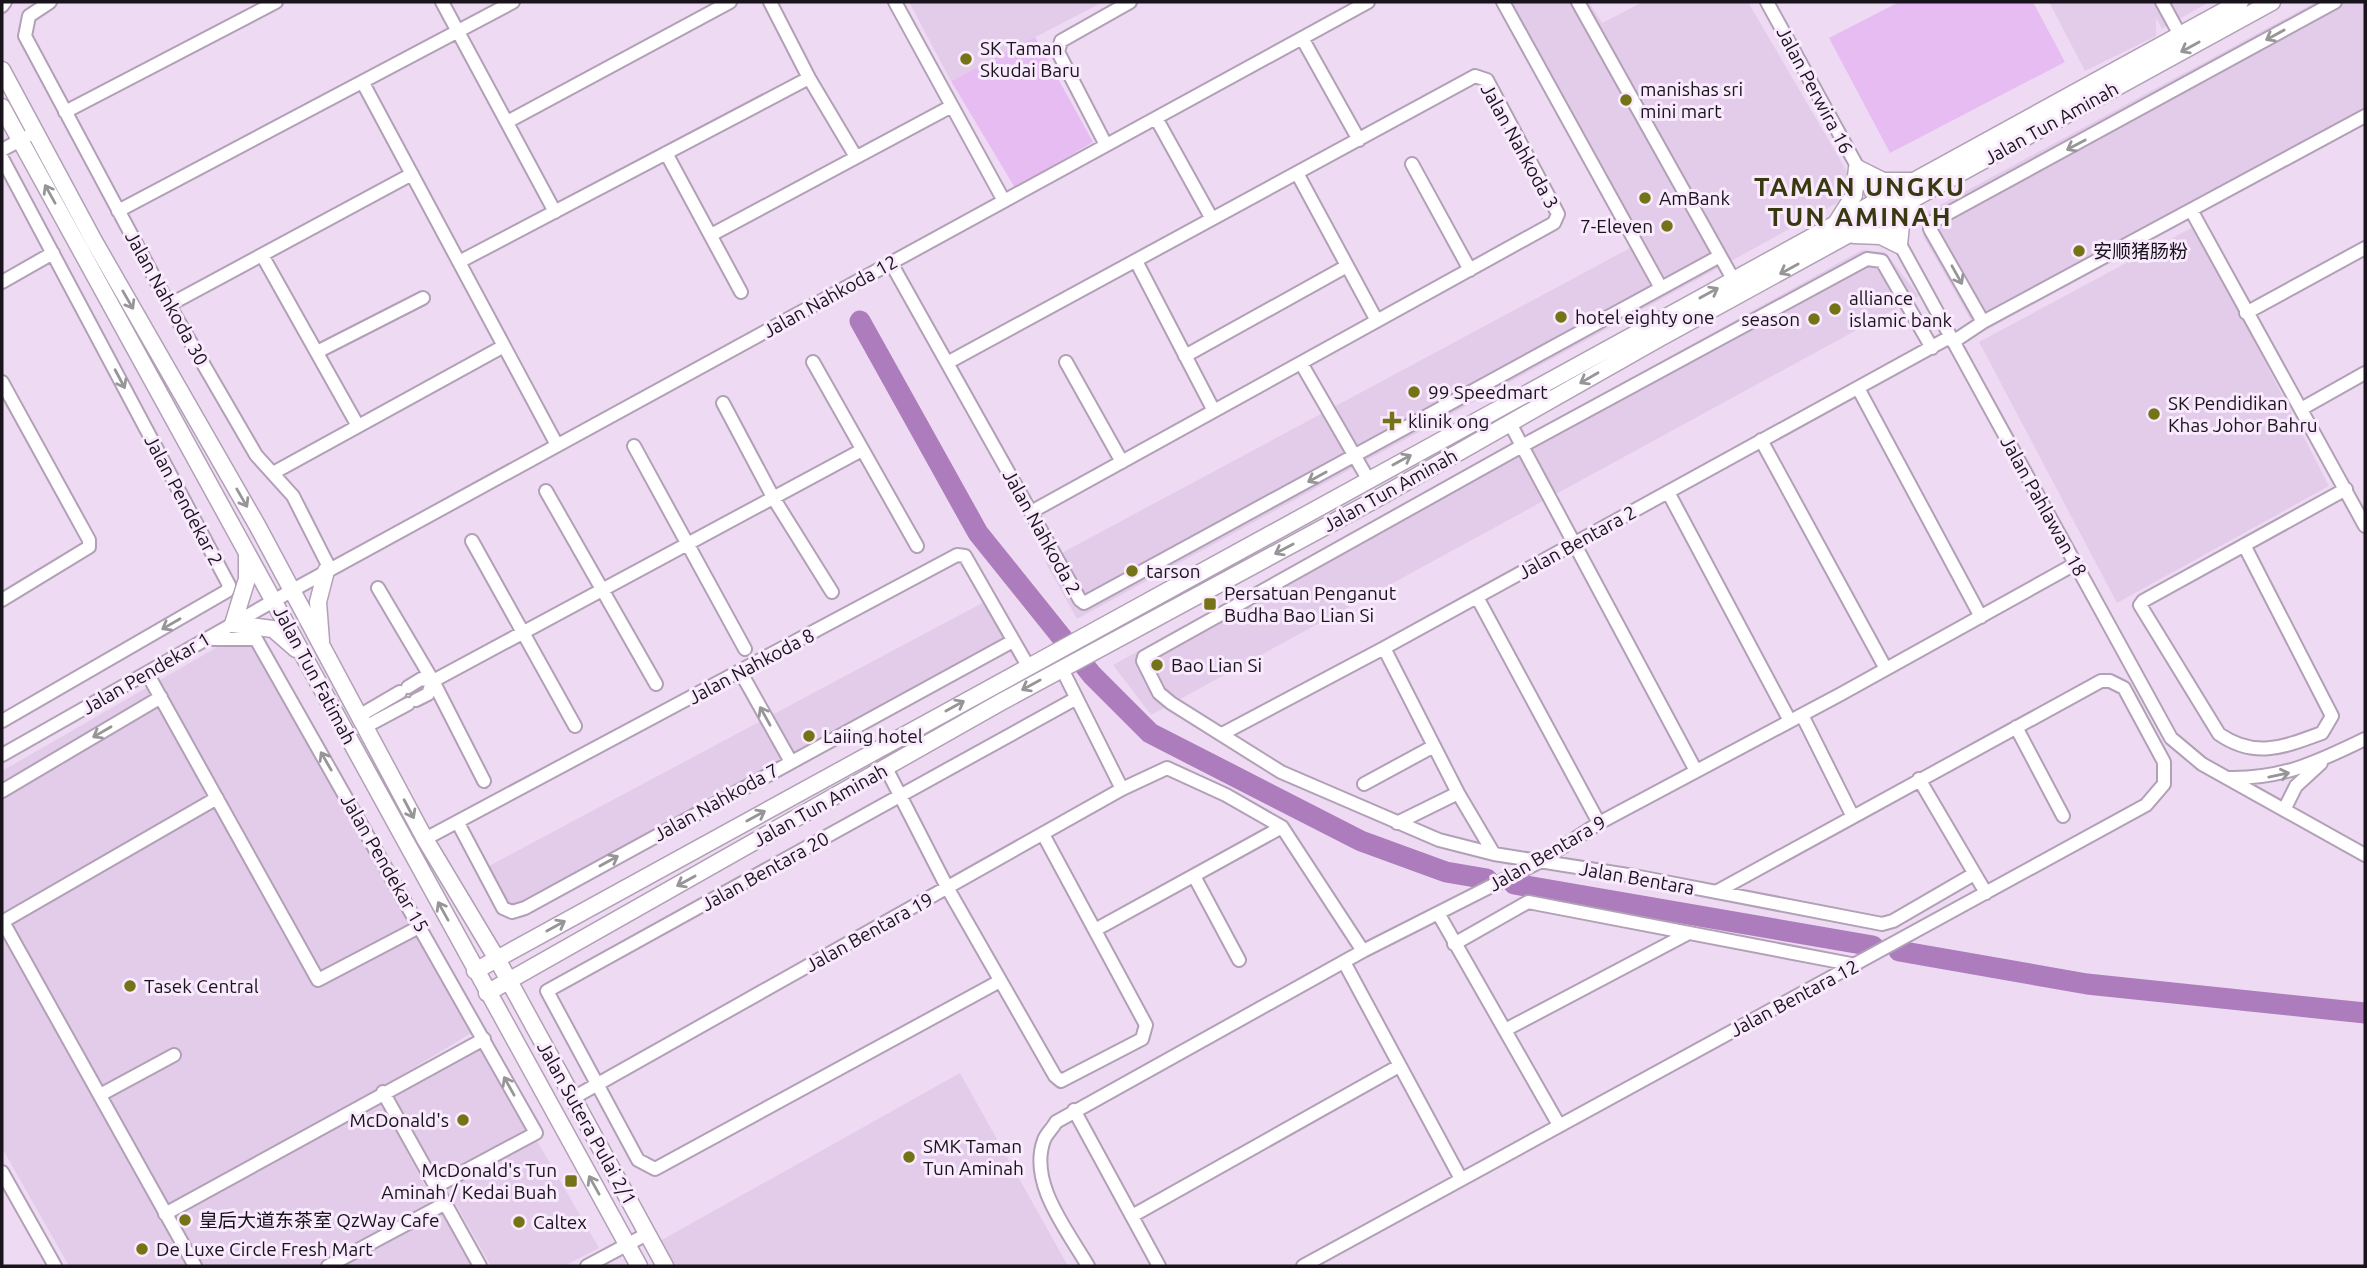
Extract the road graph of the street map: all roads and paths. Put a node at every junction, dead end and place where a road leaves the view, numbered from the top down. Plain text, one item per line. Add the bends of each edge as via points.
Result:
1 (5, 2) edge
2 (50, 2) edge
3 (276, 2) edge
4 (442, 2) edge
5 (513, 2) edge
6 (730, 2) edge
7 (769, 2) edge
8 (895, 2) edge
9 (1130, 2) edge
10 (1368, 2) edge
11 (1503, 2) edge
12 (1578, 2) edge
13 (1767, 2) edge
14 (2240, 2) edge
15 (2272, 2) edge
16 (2335, 2) edge
17 (2168, 4) edge
18 (2, 6) edge
19 (457, 31) junction
20 (2180, 35) junction
21 (1302, 38) junction
22 (2, 70) edge
23 (809, 78) junction
24 (363, 83) junction
25 (952, 106) junction
26 (2, 107) edge
27 (65, 112) junction
28 (2365, 116) edge
29 (1156, 118) junction
30 (507, 122) junction
31 (35, 132) junction
32 (20, 140) junction
33 (1359, 140) junction
34 (1106, 145) junction
35 (2, 150) edge
36 (666, 153) junction
37 (856, 157) junction
38 (2, 158) edge
39 (1412, 164) dead end
40 (1857, 168) junction
41 (1297, 173) junction
42 (412, 174) junction
43 (1922, 178) junction
44 (1913, 200) junction
45 (1004, 201) junction
46 (1880, 210) junction
47 (2191, 210) junction
48 (118, 211) junction
49 (555, 212) junction
50 (1212, 219) junction
51 (1833, 227) junction
52 (711, 235) junction
53 (1848, 235) junction
54 (1899, 245) junction
55 (2365, 248) edge
56 (53, 254) junction
57 (262, 254) junction
58 (1720, 256) junction
59 (1136, 261) junction
60 (459, 262) junction
61 (891, 263) junction
62 (1347, 266) junction
63 (1470, 270) junction
64 (1733, 279) junction
65 (2, 282) edge
66 (1661, 288) junction
67 (741, 292) dead end
68 (423, 298) dead end
69 (169, 305) junction
70 (2246, 313) junction
71 (1377, 321) junction
72 (1983, 322) junction
73 (1952, 339) junction
74 (504, 346) junction
75 (1932, 348) junction
76 (317, 352) junction
77 (1185, 356) junction
78 (813, 362) dead end
79 (1066, 362) dead end
80 (947, 363) junction
81 (1301, 363) junction
82 (2365, 373) edge
83 (2, 383) edge
84 (1858, 388) junction
85 (6, 402) edge
86 (723, 403) dead end
87 (2301, 409) junction
88 (1214, 411) junction
89 (1510, 423) junction
90 (358, 426) junction
91 (1761, 440) junction
92 (557, 445) junction
93 (634, 446) dead end
94 (1522, 446) junction
95 (862, 450) junction
96 (1356, 456) junction
97 (1122, 462) junction
98 (273, 473) junction
99 (1368, 479) junction
100 (2346, 489) junction
101 (546, 491) dead end
102 (1668, 492) junction
103 (774, 499) junction
104 (1031, 512) junction
105 (2365, 526) edge
106 (472, 541) dead end
107 (1574, 543) junction
108 (687, 545) junction
109 (2244, 545) junction
110 (917, 546) dead end
111 (247, 550) junction
112 (2075, 564) junction
113 (328, 570) junction
114 (378, 588) dead end
115 (602, 588) junction
116 (291, 591) junction
117 (832, 592) dead end
118 (1477, 597) junction
119 (3, 598) edge
120 (274, 600) junction
121 (1981, 617) junction
122 (233, 624) junction
123 (522, 634) junction
124 (205, 639) junction
125 (1013, 641) junction
126 (1384, 648) junction
127 (321, 649) junction
128 (745, 649) dead end
129 (305, 658) junction
130 (1028, 666) junction
131 (1062, 668) junction
132 (1886, 669) junction
133 (740, 671) junction
134 (147, 673) junction
135 (433, 681) junction
136 (656, 684) dead end
137 (161, 697) junction
138 (1075, 699) junction
139 (1796, 718) junction
140 (2, 721) edge
141 (362, 722) junction
142 (575, 726) dead end
143 (2016, 727) junction
144 (1222, 734) junction
145 (2365, 739) edge
146 (1434, 746) junction
147 (2, 755) edge
148 (2329, 756) junction
149 (791, 762) junction
150 (886, 768) junction
151 (1695, 769) junction
152 (2225, 778) junction
153 (371, 779) junction
154 (1919, 779) junction
155 (484, 780) dead end
156 (1364, 784) dead end
157 (1122, 789) junction
158 (2, 791) edge
159 (1458, 793) junction
160 (900, 797) junction
161 (217, 798) junction
162 (2284, 810) junction
163 (1852, 815) junction
164 (2063, 816) dead end
165 (1599, 822) junction
166 (458, 823) junction
167 (1397, 823) junction
168 (1282, 827) junction
169 (1044, 836) junction
170 (425, 839) junction
171 (1494, 854) junction
172 (2365, 855) edge
173 (1541, 861) junction
174 (1974, 874) junction
175 (1194, 876) junction
176 (948, 889) junction
177 (1716, 892) junction
178 (1986, 893) junction
179 (1438, 913) junction
180 (3, 922) edge
181 (421, 926) junction
182 (1095, 930) junction
183 (1687, 934) junction
184 (1454, 944) junction
185 (1363, 951) junction
186 (497, 959) junction
187 (1239, 960) dead end
188 (1344, 962) junction
189 (1856, 965) junction
190 (475, 971) junction
191 (509, 981) junction
192 (1000, 981) junction
193 (487, 993) junction
194 (1505, 1030) junction
195 (484, 1039) junction
196 (174, 1055) dead end
197 (1399, 1066) junction
198 (596, 1083) junction
199 (383, 1092) junction
200 (100, 1095) junction
201 (573, 1098) junction
202 (1074, 1110) junction
203 (1559, 1125) junction
204 (2, 1172) edge
205 (1461, 1179) junction
206 (435, 1187) junction
207 (444, 1204) junction
208 (165, 1214) junction
209 (1132, 1216) junction
210 (647, 1234) junction
211 (627, 1245) junction
212 (55, 1266) edge
213 (195, 1266) edge
214 (328, 1266) edge
215 (480, 1266) edge
216 (587, 1266) edge
217 (639, 1266) edge
218 (665, 1266) edge
219 (1088, 1266) edge
220 (1159, 1266) edge
221 (1303, 1266) edge

1 - 18 street
2 - 27 street, Jalan Nahkoda 30 via 29,16 25,36
3 - 27 street
4 - 19 street
5 - 19 street
6 - 30 street
7 - 23 street
8 - 25 street
9 - 34 street via 1071,34 1061,41 1058,52
10 - 21 street, Jalan Nahkoda 12
11 - 66 street
12 - 58 street
13 - 40 street, Jalan Perwira 16
14 - 20 main road, Jalan Tun Aminah
15 -> 44 main road, Jalan Tun Aminah
16 -> 72 street via 1932,222 1930,229
17 - 20 street
19 - 24 street
19 - 30 street
20 - 43 main road, Jalan Tun Aminah
21 - 29 street, Jalan Nahkoda 12
21 - 33 street
22 - 31 main road, Jalan Tun Fatimah
23 - 36 street
23 - 37 street
24 - 42 street
24 - 48 street
25 - 37 street
25 - 45 street
26 - 32 main road, Jalan Tun Fatimah
27 - 48 street, Jalan Nahkoda 30
28 - 47 street, Jalan Bentara 2
29 - 34 street, Jalan Nahkoda 12
29 - 50 street
30 - 49 street
31 - 32 street
31 -> 116 main road, Jalan Tun Fatimah
32 - 35 street
111 -> 32 main road, Jalan Tun Fatimah
33 - 41 street, Jalan Nahkoda 3
33 - 63 street, Jalan Nahkoda 3 via 1475,76 1487,80 1558,214 1554,223
34 - 45 street, Jalan Nahkoda 12
36 - 49 street
36 - 52 street
37 - 52 street
38 - 56 street
39 - 63 street
40 - 43 main road via 1883,181
40 - 46 street, Jalan Perwira 16
40 - 51 main road via 1854,195
41 - 50 street, Jalan Nahkoda 3
41 - 62 street
42 - 57 street
42 - 60 street
43 - 46 main road, Jalan Tun Aminah
44 - 46 main road, Jalan Tun Aminah
44 - 54 main road via 1901,225
45 - 61 street, Jalan Nahkoda 12
46 - 51 main road, Jalan Tun Aminah
46 - 53 main road, Jalan Tun Aminah
46 - 54 street, Jalan Pahlawan 18
47 - 70 street
47 - 72 street, Jalan Bentara 2
48 - 69 street, Jalan Nahkoda 30
49 - 60 street
50 - 59 street, Jalan Nahkoda 3
51 - 64 main road, Jalan Tun Aminah
52 - 67 street
53 - 54 main road via 1871,233
53 -> 89 main road, Jalan Tun Aminah
54 - 73 street, Jalan Pahlawan 18
55 - 70 street
56 - 65 street
56 -> 140 street, Jalan Pendekar 2 via 229,589
57 - 69 street
57 - 76 street
58 - 64 street
58 - 66 street, Jalan Nahkoda 2
59 - 77 street
59 - 80 street, Jalan Nahkoda 3
60 - 74 street
61 - 80 street, Jalan Nahkoda 2
61 - 92 street, Jalan Nahkoda 12
62 - 71 street
62 - 77 street
63 - 71 street, Jalan Nahkoda 3
99 -> 64 main road, Jalan Tun Aminah
66 - 96 street, Jalan Nahkoda 2
68 - 76 street
69 - 98 street, Jalan Nahkoda 30 via 256,456
70 - 87 street
71 - 81 street, Jalan Nahkoda 3
72 - 73 street, Jalan Bentara 2
73 - 75 street, Jalan Bentara 2
73 - 112 street, Jalan Pahlawan 18
74 - 90 street
74 - 92 street
75 - 84 street, Jalan Bentara 2
75 - 94 street via 1882,261 1867,259
76 - 90 street
77 - 88 street
78 - 95 street
79 - 97 street
80 - 104 street, Jalan Nahkoda 2
81 - 88 street, Jalan Nahkoda 3
81 - 96 street
82 - 87 street
83 - 85 street
84 - 91 street, Jalan Bentara 2
84 - 121 street
85 - 119 street via 89,547
86 - 103 street
87 - 100 street
88 - 97 street, Jalan Nahkoda 3
89 - 94 street
89 -> 131 main road, Jalan Tun Aminah
90 - 98 street
91 - 102 street, Jalan Bentara 2
91 - 132 street
92 - 113 street, Jalan Nahkoda 12
93 - 108 street
94 - 107 street
94 - 144 street, Jalan Bentara via 1147,655 1143,661 1159,693
95 - 103 street
95 - 110 street
96 - 99 street
96 -> 104 street, Jalan Nahkoda 2 via 1084,603
97 - 104 street, Jalan Nahkoda 3
98 - 113 street, Jalan Nahkoda 30 via 293,496
99 - 130 main road, Jalan Tun Aminah
100 - 105 street
100 - 109 street
101 - 115 street
102 - 107 street, Jalan Bentara 2
102 - 139 street
103 - 108 street
103 - 117 street
106 - 123 street
107 - 118 street, Jalan Bentara 2
107 - 151 street
108 - 115 street
108 - 128 street
109 - 109 street via 2140,605 2219,734 2237,747 2279,748 2322,733 2332,716
111 - 120 main road, Jalan Tun Fatimah
111 - 122 main road via 247,579
112 - 121 street, Jalan Bentara 9
112 - 152 street, Jalan Pahlawan 18 via 2171,738
113 - 116 street, Jalan Nahkoda 12
113 - 127 main road via 318,602
114 - 135 street
115 - 123 street
115 - 136 street
116 - 120 street, Jalan Pendekar 1
116 - 127 main road, Jalan Tun Fatimah
118 - 126 street, Jalan Bentara 2
118 - 165 street
120 - 122 street, Jalan Pendekar 1
120 - 129 main road, Jalan Tun Fatimah
121 - 132 street, Jalan Bentara 9
122 - 124 street, Jalan Pendekar 1
122 - 129 main road via 273,629
123 - 135 street
123 - 142 street
124 - 134 street, Jalan Pendekar 1
181 -> 124 street, Jalan Pendekar 15 via 256,639
125 - 130 street, Jalan Nahkoda 8
125 - 133 street, Jalan Nahkoda 8 via 970,562 957,555
125 - 149 street, Jalan Nahkoda 7
126 - 144 street, Jalan Bentara 2
126 - 146 street
127 - 141 main road, Jalan Tun Fatimah
129 - 153 main road, Jalan Tun Fatimah
186 -> 130 main road, Jalan Tun Aminah
131 - 138 street
131 -> 150 main road, Jalan Tun Aminah
132 - 139 street, Jalan Bentara 9
149 -> 133 street
133 - 166 street, Jalan Nahkoda 8
134 - 137 street
134 - 147 street, Jalan Pendekar 1
135 - 141 street via 421,679
135 - 141 street via 428,694
135 - 155 street
137 -> 158 street
137 - 161 street
138 - 157 street
138 - 160 street, Jalan Bentara 20
139 - 151 street, Jalan Bentara 9
139 - 163 street
141 - 153 main road via 353,721 352,730 374,769
141 -> 170 main road, Jalan Tun Fatimah
143 - 154 street
143 - 164 street
143 - 178 street, Jalan Bentara 12 via 2101,681 2110,681 2124,688 2164,762 2164,784 2146,805
144 - 167 street, Jalan Bentara via 1298,782
145 - 148 street
146 - 156 street
146 - 159 street
152 -> 148 street via 2273,777
148 - 162 street via 2296,786
166 -> 149 street, Jalan Nahkoda 7 via 503,908 512,912
150 - 160 street
150 -> 191 main road, Jalan Tun Aminah
151 - 165 street, Jalan Bentara 9
152 - 162 street, Jalan Pahlawan 18
190 -> 153 main road, Jalan Tun Fatimah
154 - 163 street
154 - 174 street
157 - 168 street, Jalan Bentara 19 via 1167,768
157 - 169 street, Jalan Bentara 19
159 - 167 street
159 - 171 street
160 - 176 street
160 - 198 street, Jalan Bentara 20 via 550,987 547,995
161 - 180 street
161 - 181 street via 318,980
162 - 172 street, Jalan Pahlawan 18
163 - 177 street
165 - 173 street, Jalan Bentara 9
166 - 170 street, Jalan Nahkoda 8
167 - 171 street, Jalan Bentara
168 - 175 street
168 - 185 street
169 - 176 street, Jalan Bentara 19
169 - 182 street
170 - 186 main road, Jalan Tun Fatimah
171 - 173 street, Jalan Bentara
173 - 177 street, Jalan Bentara
173 - 179 street, Jalan Bentara 9
174 - 177 street, Jalan Bentara via 1888,923
174 - 178 street
175 - 182 street
175 - 187 street
176 - 192 street
176 - 198 street, Jalan Bentara 19
178 - 189 street, Jalan Bentara 12
179 - 184 street
179 - 185 street, Jalan Bentara 9
180 - 200 street
181 - 195 street, Jalan Pendekar 15
182 - 192 street via 1146,1025 1142,1039 1061,1081
183 - 184 street via 1528,902
183 - 189 street
183 - 194 street
184 - 194 street
185 - 188 street, Jalan Bentara 9
186 - 190 main road, Jalan Tun Aminah
186 - 191 main road, Jalan Tun Fatimah
188 - 197 street
188 - 202 street, Jalan Bentara 9
189 - 203 street, Jalan Bentara 12
190 - 193 main road, Jalan Tun Fatimah
191 - 193 main road, Jalan Tun Aminah
191 - 201 main road, Jalan Sutera Pulai 2/1
192 - 198 street, Jalan Bentara 20 via 655,1170 638,1160
211 -> 193 main road, Jalan Tun Fatimah
194 - 203 street
195 - 199 street
206 -> 195 street, Jalan Pendekar 15 via 536,1133
196 - 200 street
197 - 205 street
197 - 209 street
198 - 201 street, Jalan Bentara 19
199 - 206 street
199 - 208 street
200 - 208 street
201 - 210 main road, Jalan Sutera Pulai 2/1
202 - 209 street
202 - 219 street, Jalan Bentara 9 via 1056,1122 1044,1140 1042,1161 1045,1191
203 - 205 street, Jalan Bentara 12
204 - 212 street
205 - 221 street, Jalan Bentara 12
206 - 207 street
207 - 214 street
207 - 215 street
208 - 213 street
209 - 220 street
210 - 211 street
210 - 218 main road, Jalan Sutera Pulai 2/1
211 - 216 street
211 - 217 main road, Jalan Tun Fatimah

